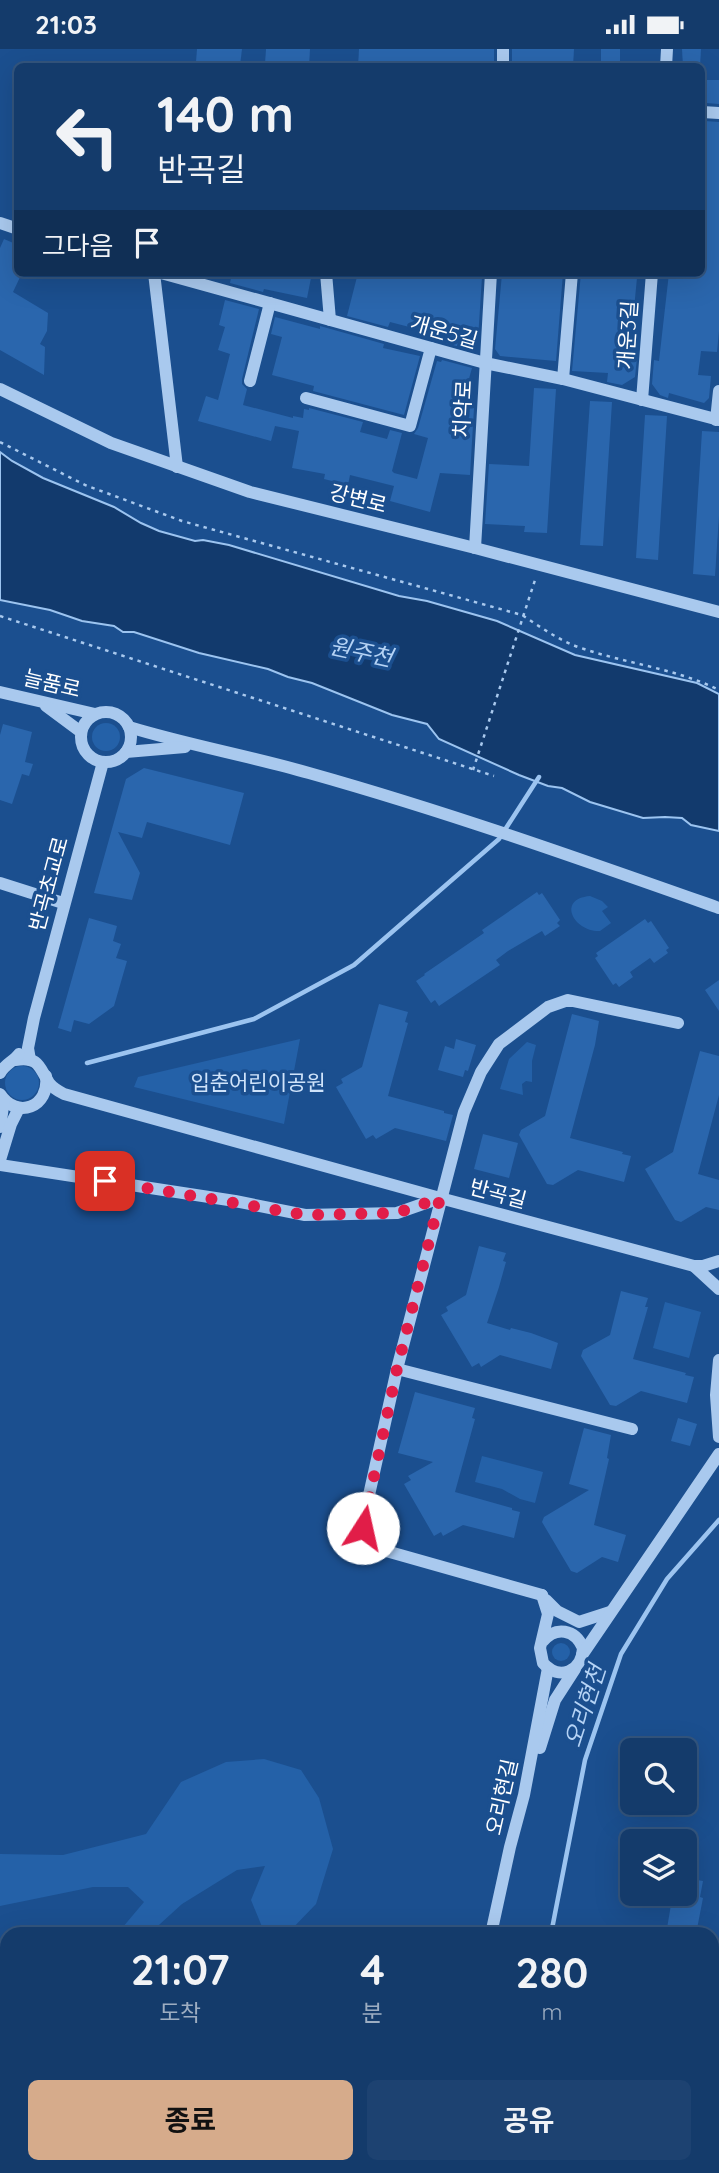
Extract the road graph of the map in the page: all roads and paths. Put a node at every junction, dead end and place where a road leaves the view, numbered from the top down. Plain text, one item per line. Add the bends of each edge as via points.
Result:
1 (154, 277) edge
2 (176, 277) edge
3 (326, 277) edge
4 (491, 277) edge
5 (572, 277) edge
6 (652, 277) edge
7 (270, 303) junction
8 (331, 320) junction
9 (431, 348) junction
10 (485, 363) junction
11 (563, 379) junction
12 (250, 381) dead end
13 (0, 389) edge
14 (719, 391) edge
15 (306, 398) dead end
16 (642, 400) junction
17 (718, 420) edge
18 (0, 442) edge
19 (177, 467) junction
20 (475, 548) junction
21 (540, 565) junction
22 (719, 612) edge
23 (522, 615) junction
24 (0, 616) edge
25 (719, 690) edge
26 (0, 692) edge
27 (40, 702) junction
28 (95, 714) junction
29 (129, 727) junction
30 (81, 732) junction
31 (196, 746) junction
32 (126, 752) junction
33 (103, 762) junction
34 (473, 770) junction
35 (494, 776) dead end
36 (0, 883) edge
37 (64, 903) junction
38 (719, 908) edge
39 (34, 1018) junction
40 (678, 1023) dead end
41 (15, 1060) junction
42 (30, 1060) junction
43 (0, 1073) edge
44 (46, 1076) junction
45 (64, 1094) junction
46 (2, 1097) edge
47 (41, 1098) junction
48 (19, 1108) junction
49 (0, 1127) edge
50 (0, 1162) edge
51 (440, 1198) junction
52 (719, 1263) edge
53 (694, 1266) junction
54 (719, 1289) edge
55 (719, 1360) edge
56 (397, 1369) junction
57 (632, 1429) dead end
58 (719, 1437) edge
59 (719, 1454) edge
60 (542, 1595) junction
61 (610, 1612) junction
62 (579, 1622) junction
63 (569, 1632) junction
64 (543, 1641) junction
65 (582, 1655) junction
66 (548, 1668) junction
67 (575, 1668) junction
68 (524, 1795) junction
69 (493, 1927) edge

1 - 19 street
2 - 7 street, 개운5길
3 - 8 street
4 - 10 street, 치악로
5 - 11 street
6 - 16 street, 개운3길
7 - 8 street, 개운5길
7 - 12 street
8 - 9 street, 개운5길
9 - 10 street, 개운5길
9 - 15 street via 410,426
10 - 11 street, 개운5길
10 - 20 street, 치악로
11 - 16 street, 개운5길
13 - 19 street, 강변로 via 111,443
14 - 17 street
16 - 17 street, 개운5길
18 - 23 path via 85,485 182,521
19 - 20 street, 강변로 via 250,492
20 - 21 street, 강변로
21 - 22 street, 강변로
21 - 23 path
23 - 25 path via 561,641
23 - 34 path
24 - 34 path
26 - 27 street, 늘품로
27 - 28 street, 늘품로
27 - 30 street
28 - 29 street via 111,712
28 - 30 street
29 - 31 street
29 - 32 street
30 - 33 street via 83,748
31 - 32 street
31 - 38 street via 307,772 464,819
32 - 33 street
33 - 37 street, 반곡초교로
34 - 35 path
36 - 37 street
37 - 39 street, 반곡초교로
39 - 41 street
39 - 42 street
40 - 51 street via 568,1000 548,1007 499,1044 481,1072 464,1112
41 - 42 street
41 - 43 street
42 - 44 street
44 - 45 street via 50,1085
44 - 47 street
45 - 47 street
45 - 51 street
46 - 48 street
46 - 49 street
47 - 48 street via 30,1107
48 - 50 street
50 - 51 street, 반곡길 via 305,1215 397,1213
51 - 53 street, 반곡길
51 - 56 street
52 - 53 street
52 - 54 street
53 - 54 street
55 - 58 street
56 - 57 street
56 - 60 street via 365,1513 363,1528 372,1547
59 - 61 street
60 - 62 street via 557,1611
60 - 64 street via 548,1614
61 - 62 street
61 - 65 street
62 - 63 street
63 - 64 street via 554,1632
63 - 65 street via 580,1641
64 - 66 street via 541,1656
65 - 67 street
66 - 67 street via 562,1673
66 - 68 street, 오리현길
67 - 68 street via 555,1700
68 - 69 street, 오리현길

